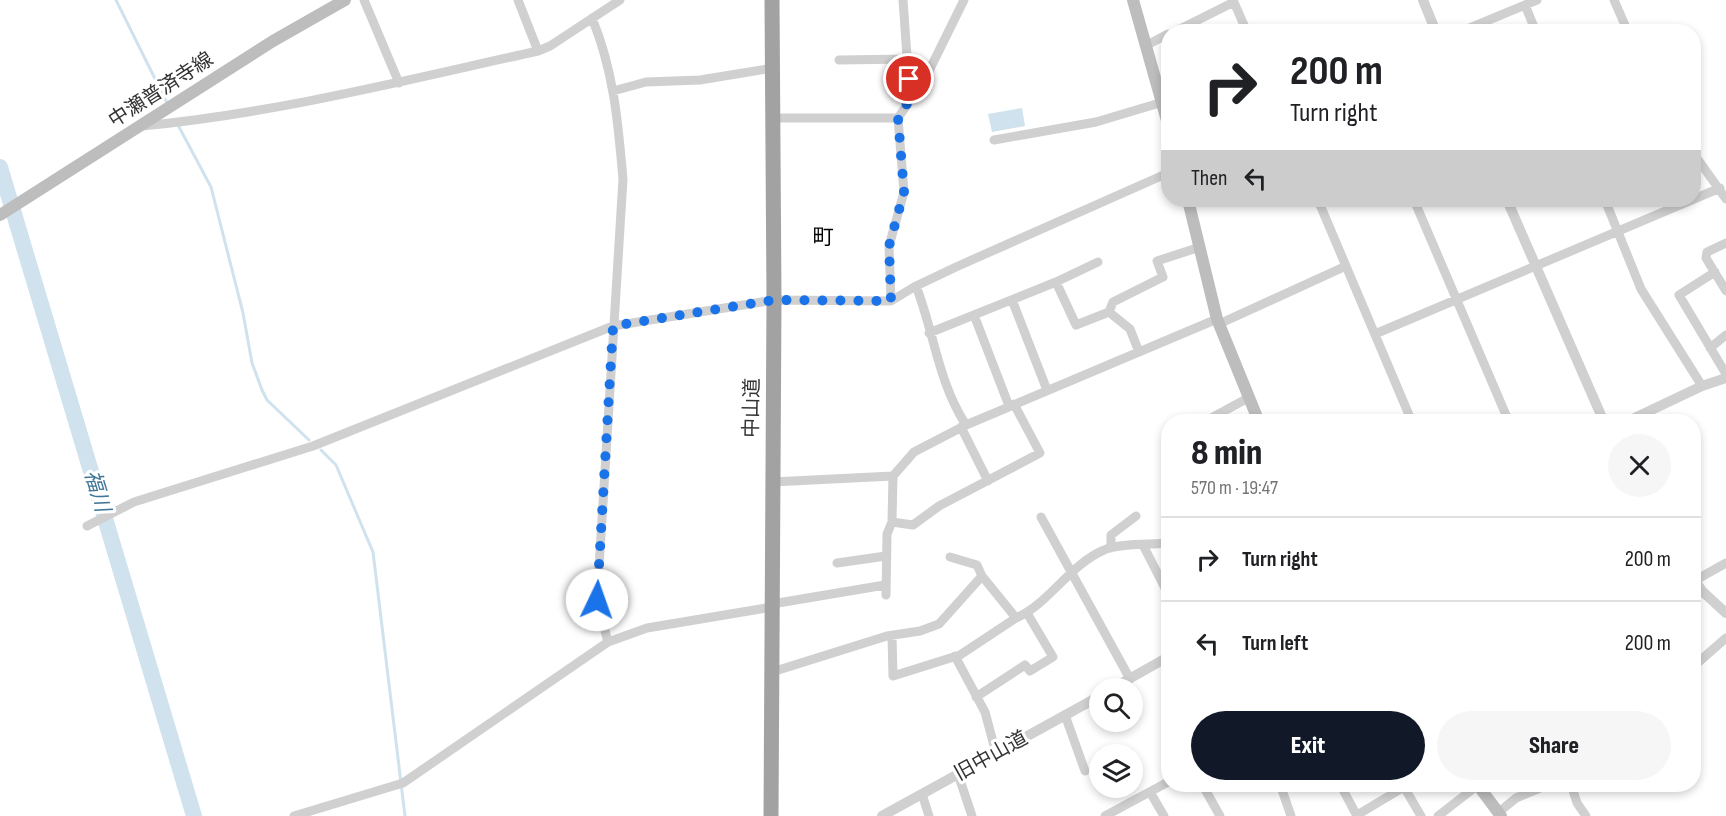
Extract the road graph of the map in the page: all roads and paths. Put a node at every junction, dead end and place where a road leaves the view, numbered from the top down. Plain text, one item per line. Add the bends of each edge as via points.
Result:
1 (345, 0) edge
2 (364, 0) edge
3 (518, 0) edge
4 (620, 0) edge
5 (772, 0) edge
6 (903, 0) edge
7 (964, 0) edge
8 (1133, 0) edge
9 (1423, 0) edge
10 (1614, 0) edge
11 (1234, 1) edge
12 (1533, 1) edge
13 (592, 18) junction
14 (1189, 24) edge
15 (1244, 24) edge
16 (1433, 24) edge
17 (1479, 24) edge
18 (1535, 24) edge
19 (1624, 24) edge
20 (1161, 38) edge
21 (1147, 45) junction
22 (538, 51) junction
23 (907, 59) junction
24 (839, 60) dead end
25 (772, 68) junction
26 (399, 83) junction
27 (612, 91) junction
28 (1161, 95) edge
29 (910, 99) junction
30 (1161, 103) edge
31 (773, 118) junction
32 (898, 118) junction
33 (142, 126) junction
34 (994, 140) dead end
35 (1701, 163) edge
36 (1161, 176) edge
37 (1720, 188) junction
38 (1701, 196) edge
39 (1726, 199) edge
40 (1190, 207) edge
41 (1321, 207) edge
42 (1417, 207) edge
43 (1510, 207) edge
44 (1608, 207) edge
45 (1676, 207) edge
46 (0, 215) edge
47 (1619, 232) junction
48 (1726, 243) edge
49 (1200, 247) junction
50 (1098, 262) dead end
51 (1346, 266) junction
52 (1536, 267) junction
53 (1714, 272) junction
54 (1056, 282) junction
55 (916, 286) junction
56 (1726, 291) edge
57 (774, 300) junction
58 (1012, 300) junction
59 (1457, 300) junction
60 (891, 301) junction
61 (1109, 312) junction
62 (974, 315) junction
63 (1218, 321) junction
64 (613, 326) junction
65 (929, 333) junction
66 (1375, 334) junction
67 (1726, 335) edge
68 (1710, 348) junction
69 (1139, 352) junction
70 (1726, 376) edge
71 (1702, 386) junction
72 (1047, 390) junction
73 (1248, 398) junction
74 (1011, 405) junction
75 (1219, 414) edge
76 (1255, 414) edge
77 (1409, 414) edge
78 (1506, 414) edge
79 (1600, 414) edge
80 (1643, 414) edge
81 (964, 426) junction
82 (893, 476) junction
83 (988, 481) junction
84 (772, 482) junction
85 (1136, 516) dead end
86 (1041, 517) dead end
87 (892, 522) junction
88 (88, 526) dead end
89 (1161, 544) edge
90 (1143, 545) junction
91 (1112, 548) junction
92 (886, 556) junction
93 (950, 557) dead end
94 (837, 563) dead end
95 (1726, 563) edge
96 (1070, 572) junction
97 (982, 576) junction
98 (1701, 576) edge
99 (1161, 580) edge
100 (1701, 587) edge
101 (772, 606) junction
102 (1027, 613) junction
103 (1726, 613) edge
104 (1016, 618) junction
105 (892, 636) junction
106 (1726, 638) edge
107 (608, 642) junction
108 (955, 656) junction
109 (1701, 660) edge
110 (1161, 661) edge
111 (772, 672) junction
112 (1129, 678) edge
113 (1132, 678) edge
114 (976, 697) junction
115 (1089, 702) edge
116 (1065, 715) junction
117 (996, 753) junction
118 (1085, 771) dead end
119 (958, 774) junction
120 (1161, 786) edge
121 (1150, 792) junction
122 (1206, 792) edge
123 (1283, 792) edge
124 (1344, 792) edge
125 (1396, 792) edge
126 (1407, 792) edge
127 (1469, 792) edge
128 (1483, 792) edge
129 (1531, 792) edge
130 (1574, 792) edge
131 (922, 794) junction
132 (1500, 814) edge
133 (294, 816) edge
134 (771, 816) edge
135 (882, 816) edge
136 (929, 816) edge
137 (972, 816) edge
138 (1107, 816) edge
139 (1164, 816) edge
140 (1220, 816) edge
141 (1291, 816) edge
142 (1357, 816) edge
143 (1421, 816) edge
144 (1438, 816) edge
145 (1586, 816) edge

1 - 33 main road, 中瀬普済寺線 via 273,41
2 - 26 street
3 - 22 street
4 - 13 street
5 - 25 highway, 中山道
6 - 23 street
7 - 29 street via 926,77
8 - 21 main road
9 - 16 street
10 - 19 street
11 - 14 street
11 - 15 street
12 - 17 street
12 - 18 street
13 - 22 street
13 - 27 street via 606,53
20 - 21 street
21 - 28 main road
22 - 26 street
23 - 24 street
23 - 29 street
25 - 27 street via 700,80 646,82
25 - 31 highway, 中山道
26 - 33 street via 298,104
27 - 64 street via 623,179
29 - 32 street
30 - 34 street via 1096,122
31 - 32 street
31 - 57 highway, 中山道
32 - 60 street via 904,192 889,246
33 - 46 main road, 中瀬普済寺線
35 - 37 street
36 - 55 street
37 - 38 street
37 - 39 street
40 - 49 main road
41 - 51 street
42 - 59 street
43 - 52 street
44 - 47 street
45 - 47 street
47 - 52 street
47 - 71 street via 1641,289
48 - 53 street via 1707,252
49 - 61 street via 1157,261 1163,277 1113,302
49 - 63 main road
50 - 54 street
51 - 63 street
51 - 66 street
52 - 59 street
52 - 79 street
53 - 56 street
53 - 68 street via 1679,295
54 - 58 street
54 - 61 street via 1076,326
55 - 60 street
55 - 65 street
57 - 60 street
57 - 64 street
57 - 84 highway, 中山道
58 - 62 street
58 - 72 street
59 - 66 street
59 - 78 street
61 - 69 street via 1130,329
62 - 65 street
62 - 74 street
63 - 69 street
63 - 73 main road
64 - 88 street via 313,446 145,499
64 - 107 street via 597,600
65 - 81 street via 935,359
66 - 77 street
67 - 68 street
68 - 70 street
69 - 72 street
70 - 71 street
71 - 80 street
72 - 74 street
73 - 75 street
73 - 76 main road
74 - 81 street
74 - 83 street via 1040,453
81 - 82 street via 914,452
81 - 83 street
82 - 84 street
82 - 87 street
83 - 87 street via 939,506 913,525
84 - 101 highway, 中山道
85 - 91 street via 1111,536
86 - 96 street
87 - 92 street
89 - 90 street
90 - 91 street
90 - 99 street
91 - 96 street
92 - 94 street
92 - 101 street via 886,590
93 - 97 street via 977,565
95 - 98 street
96 - 102 street
96 - 112 street
97 - 104 street
97 - 105 street via 939,624
100 - 103 street
101 - 107 street via 647,628
101 - 111 highway, 中山道
102 - 104 street
102 - 114 street via 1053,657 1030,671 1025,665
104 - 108 street
105 - 108 street via 893,676
105 - 111 street
106 - 109 street
107 - 133 street via 403,783
108 - 114 street
110 - 113 street
111 - 134 highway, 中山道
114 - 117 street
115 - 116 street, 旧中山道
116 - 117 street, 旧中山道
116 - 118 street
117 - 119 street, 旧中山道
119 - 131 street, 旧中山道
119 - 137 street
120 - 121 street
121 - 138 street
121 - 139 street
122 - 140 street
123 - 141 street
124 - 142 street
125 - 142 street
126 - 143 street
127 - 144 street
128 - 132 main road
129 - 132 street via 1516,798
130 - 145 street
131 - 135 street, 旧中山道
131 - 136 street

